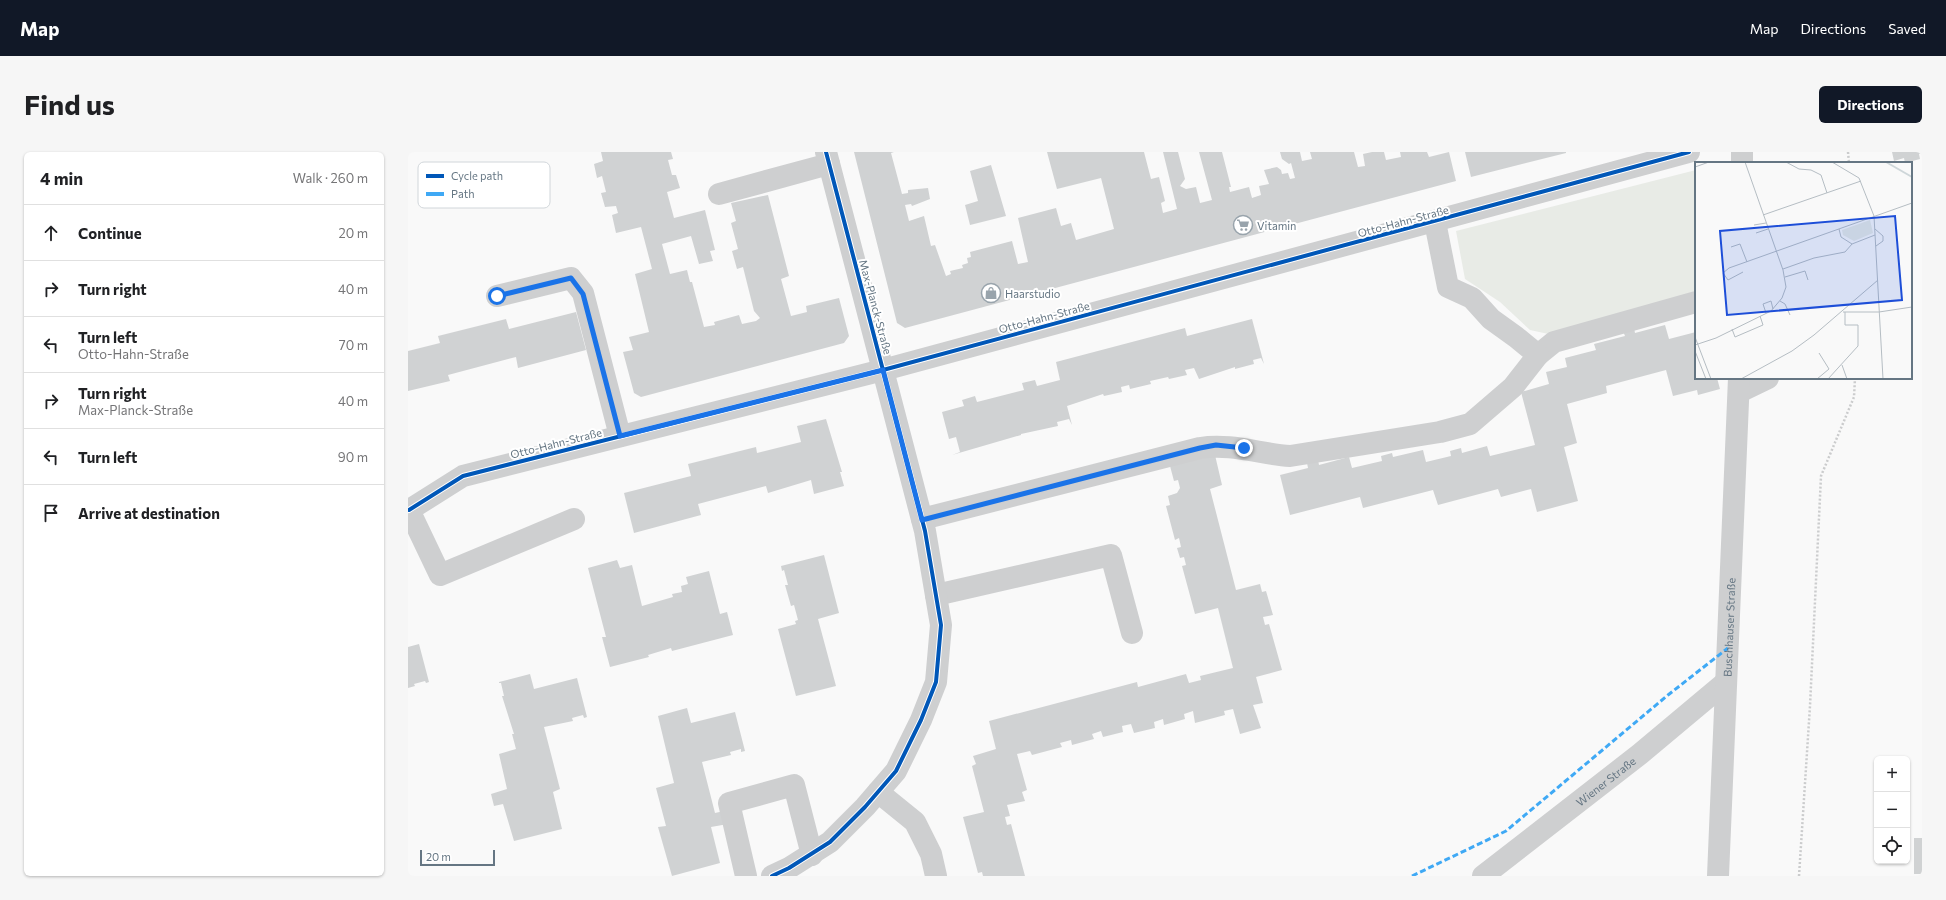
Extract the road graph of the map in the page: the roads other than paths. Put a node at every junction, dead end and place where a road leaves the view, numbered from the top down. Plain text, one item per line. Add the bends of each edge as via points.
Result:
1 (1689, 152) edge
2 (827, 158) edge
3 (719, 194) dead end
4 (1435, 222) junction
5 (497, 296) dead end
6 (1695, 302) edge
7 (1538, 355) junction
8 (883, 370) junction
9 (1764, 379) edge
10 (1739, 385) edge
11 (620, 436) junction
12 (574, 519) dead end
13 (922, 520) junction
14 (936, 595) junction
15 (1132, 633) dead end
16 (1726, 682) junction
17 (878, 792) junction
18 (812, 855) junction
19 (746, 876) edge
20 (772, 876) edge
21 (936, 876) edge
22 (1483, 876) edge
23 (1718, 876) edge

1 - 4 street, Otto-Hahn-Straße
2 - 3 street
2 - 8 street, Max-Planck-Straße
4 - 7 street via 1448,287 1472,298 1490,319
4 - 8 street, Otto-Hahn-Straße
5 - 11 street via 571,278 583,294
6 - 7 street via 1554,342
7 - 13 street via 1513,387 1470,424 1448,430 1290,456 1216,445
8 - 11 street, Otto-Hahn-Straße
8 - 13 street, Max-Planck-Straße
9 - 10 street
10 - 16 street, Buschhauser Straße
11 - 12 street, Otto-Hahn-Straße via 463,476 409,510 440,575
13 - 14 street, Max-Planck-Straße
14 - 15 street via 1111,555
14 - 17 street, Max-Planck-Straße via 941,625 936,682 896,771
16 - 22 street, Wiener Straße via 1640,754
16 - 23 street, Buschhauser Straße
17 - 18 street, Max-Planck-Straße via 830,842
17 - 21 street via 915,822 930,854
18 - 19 street via 794,785 729,803
18 - 20 street, Max-Planck-Straße

